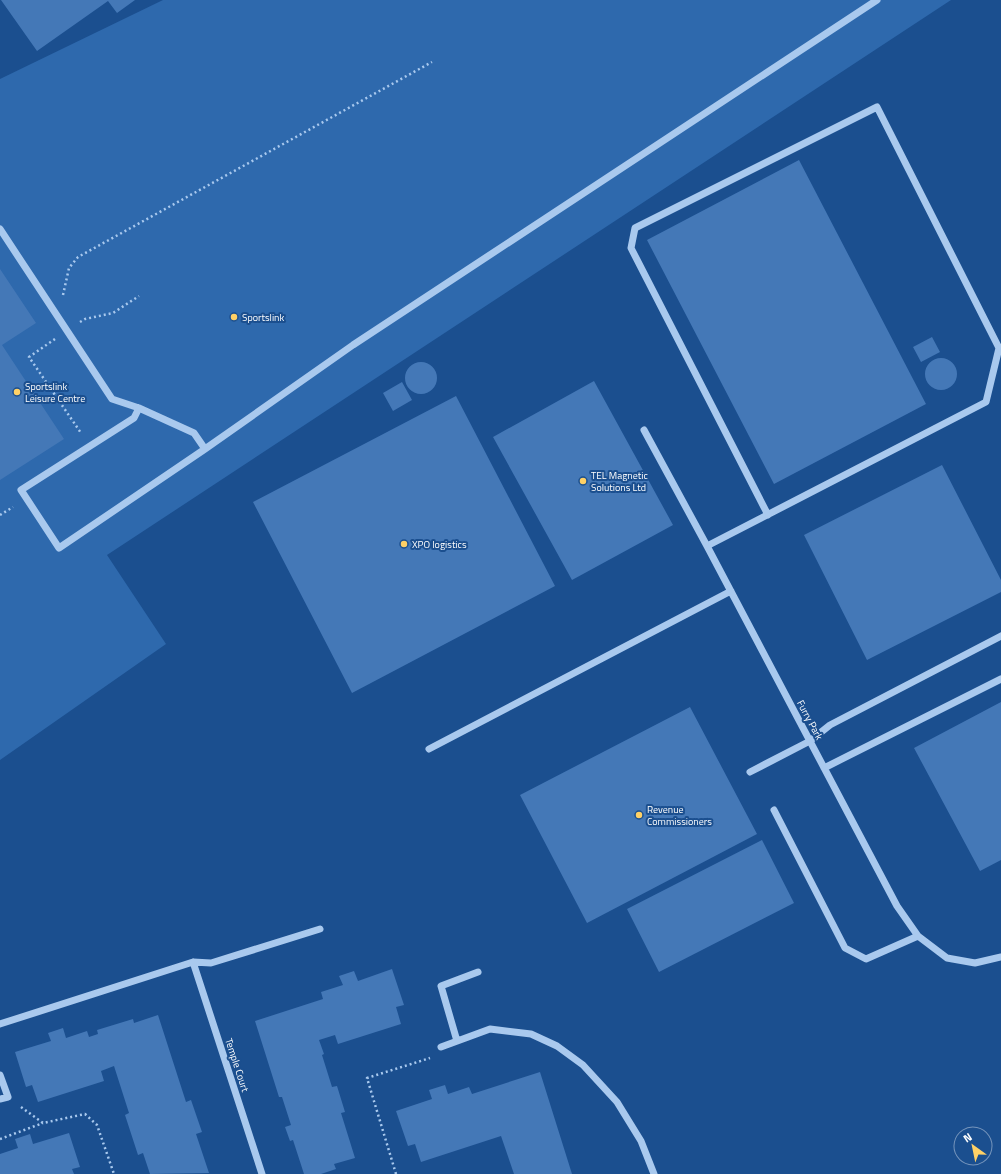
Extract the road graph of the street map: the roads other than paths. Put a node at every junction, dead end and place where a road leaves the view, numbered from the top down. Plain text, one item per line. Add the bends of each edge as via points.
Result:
1 (877, 0) edge
2 (0, 229) edge
3 (139, 408) junction
4 (644, 430) dead end
5 (205, 449) junction
6 (768, 515) junction
7 (707, 546) junction
8 (731, 591) junction
9 (1001, 636) edge
10 (1001, 678) edge
11 (810, 741) junction
12 (429, 749) dead end
13 (824, 768) junction
14 (750, 772) dead end
15 (774, 810) dead end
16 (320, 928) dead end
17 (918, 936) junction
18 (1001, 957) edge
19 (192, 962) junction
20 (478, 972) dead end
21 (0, 1024) edge
22 (458, 1041) junction
23 (441, 1047) dead end
24 (0, 1075) edge
25 (0, 1099) edge
26 (262, 1174) edge
27 (654, 1174) edge

1 - 5 street via 353,345
2 - 3 street via 112,399
3 - 5 street via 194,433
3 - 5 street via 134,418 21,490 59,548
4 - 7 street, Furry Park
6 - 6 street via 986,402 998,348 877,107 635,228 631,248
6 - 7 street
7 - 8 street, Furry Park
8 - 11 street, Furry Park
8 - 12 street
9 - 11 street via 830,725
10 - 13 street
11 - 13 street, Furry Park
11 - 14 street
13 - 17 street, Furry Park via 897,906
15 - 17 street via 845,948 866,959
16 - 19 street via 211,963
17 - 18 street, Furry Park via 947,958 975,963
19 - 21 street
19 - 26 street, Temple Court
20 - 22 street via 441,986
22 - 23 street
22 - 27 street via 490,1029 531,1034 556,1046 583,1065 617,1102 641,1141
24 - 25 street via 8,1097

